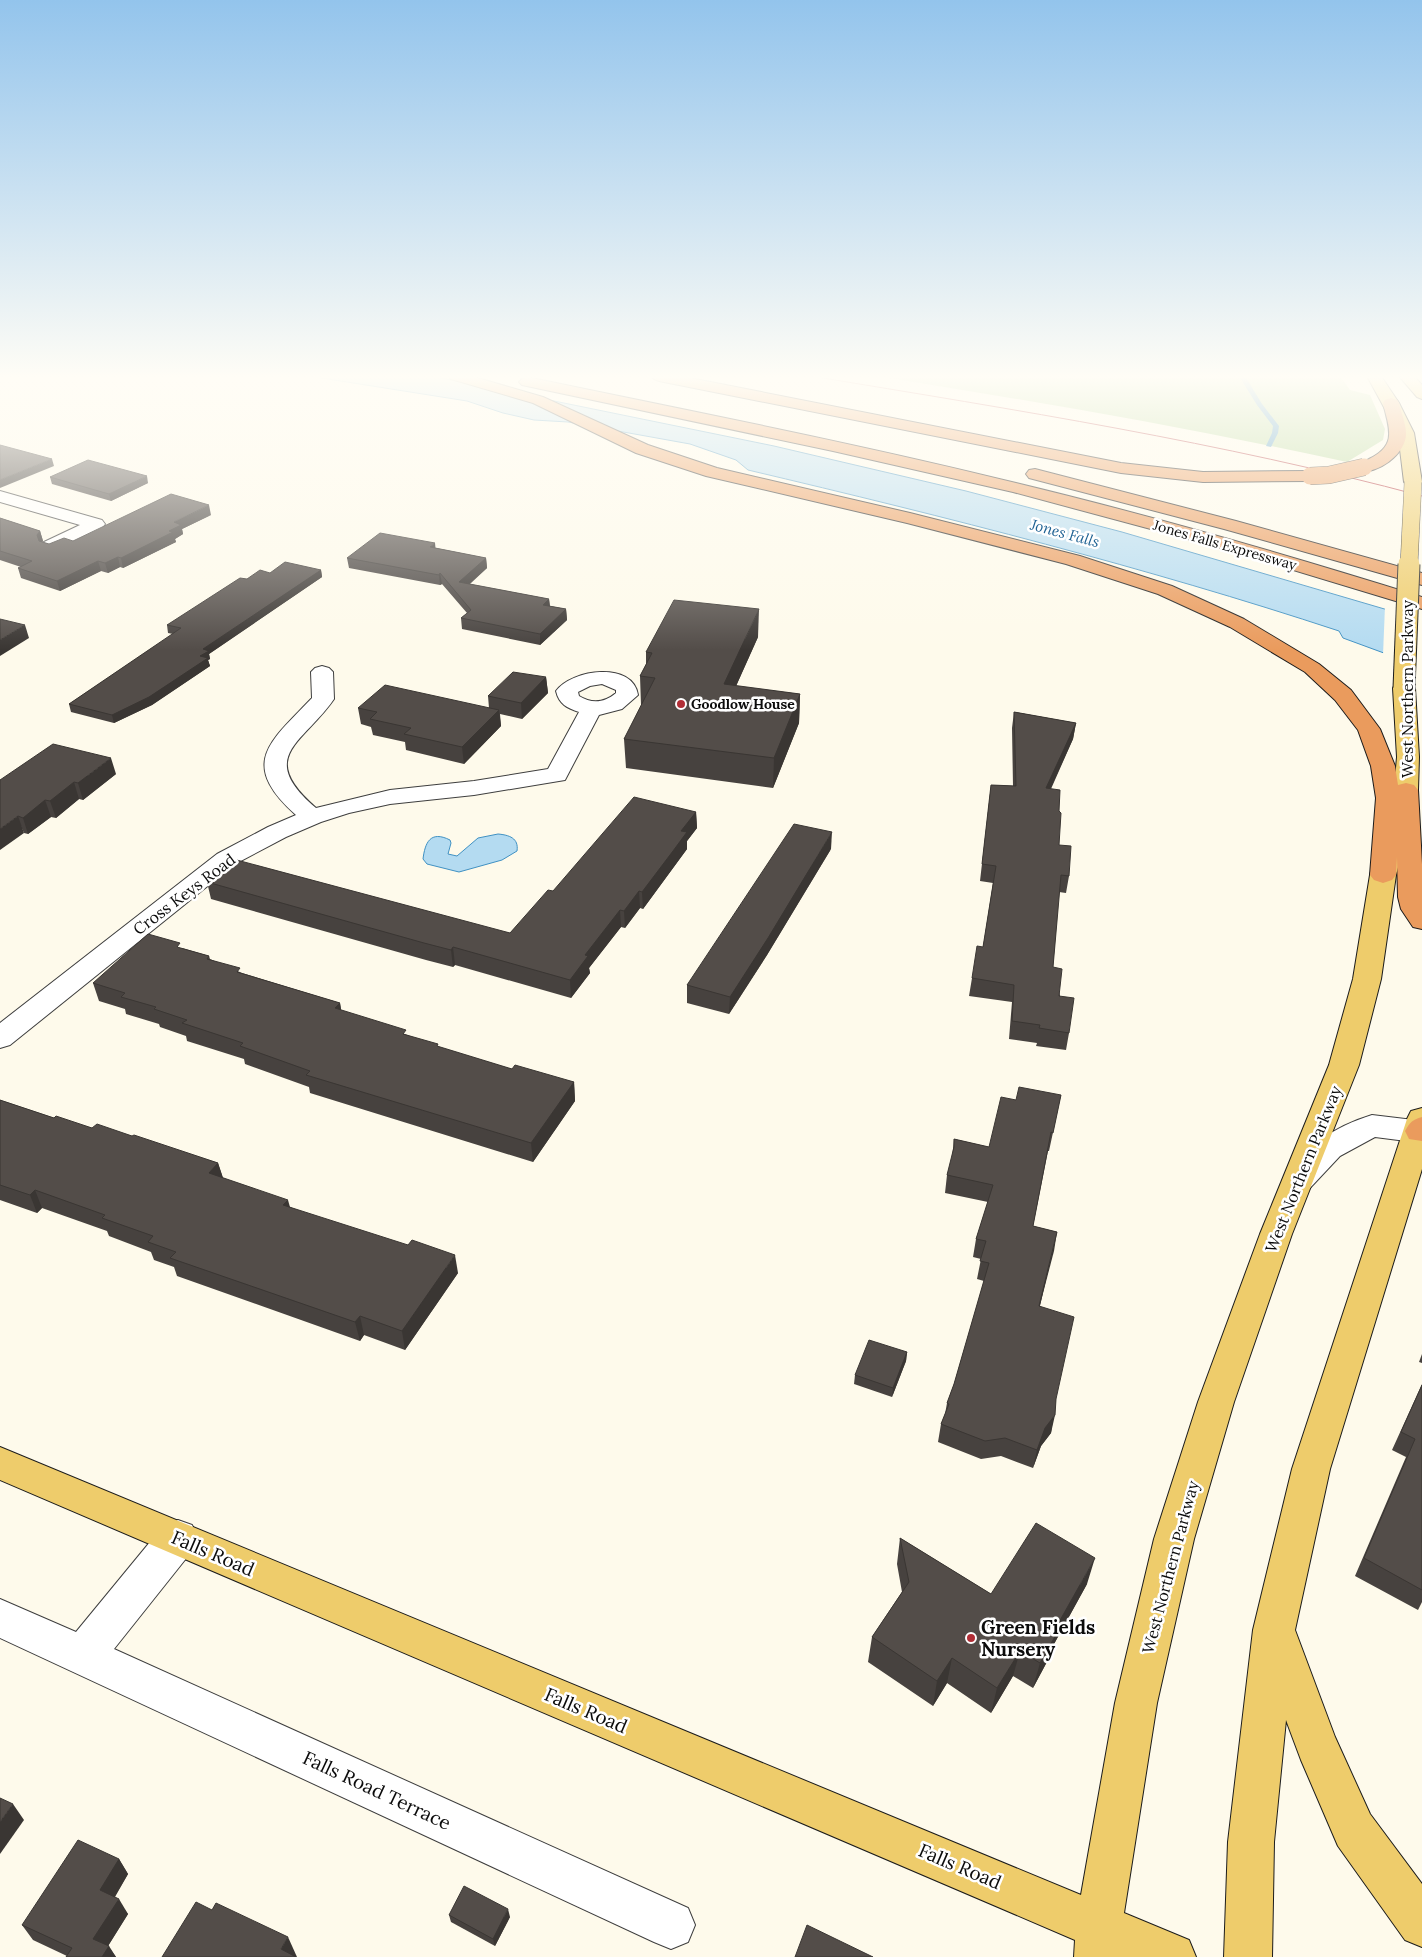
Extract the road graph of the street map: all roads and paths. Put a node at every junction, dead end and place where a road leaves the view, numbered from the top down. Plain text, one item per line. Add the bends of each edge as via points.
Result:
1 (700, 467) edge
2 (924, 467) edge
3 (1117, 467) edge
4 (1361, 467) edge
5 (1411, 467) edge
6 (1016, 469) dead end
7 (1035, 474) junction
8 (0, 496) edge
9 (52, 546) edge
10 (1422, 564) edge
11 (1422, 579) edge
12 (1417, 595) edge
13 (322, 672) dead end
14 (592, 708) dead end
15 (1406, 790) junction
16 (312, 817) junction
17 (1383, 875) junction
18 (1422, 921) edge
19 (0, 1038) edge
20 (1421, 1127) edge
21 (1295, 1184) junction
22 (0, 1463) edge
23 (178, 1538) junction
24 (0, 1618) edge
25 (1274, 1630) junction
26 (83, 1656) junction
27 (1422, 1923) edge
28 (671, 1925) dead end
29 (1098, 1941) edge
30 (1172, 1957) edge
31 (1248, 1957) edge

1 - 17 highway via 737,479 910,518 1122,575 1201,605 1281,648 1312,668 1343,695 1376,743 1388,798
2 - 12 highway, Jones Falls Expressway via 1016,488
3 - 4 highway, bridge via 1203,477 1328,475
5 - 12 main road, West Northern Parkway, bridge
6 - 7 highway, Jones Falls Expressway
7 - 10 highway via 1237,516
7 - 11 highway, Jones Falls Expressway via 1230,524
8 - 9 street via 96,524
12 - 15 main road, West Northern Parkway, bridge via 1404,688 1408,757
13 - 16 street via 324,699 277,751 275,769 281,785
14 - 16 street, Cross Keys Road via 557,775 390,797
15 - 17 main road, West Northern Parkway
15 - 18 highway via 1411,897
16 - 19 street, Cross Keys Road via 226,859
17 - 21 main road, West Northern Parkway via 1367,980 1344,1065
20 - 21 street via 1372,1126 1353,1134 1329,1148
20 - 25 main road via 1310,1469
21 - 29 main road, West Northern Parkway via 1216,1402 1174,1539 1136,1703
22 - 23 main road, Falls Road
23 - 26 street
23 - 29 main road, Falls Road
24 - 26 street, Falls Road Terrace
25 - 27 main road via 1316,1745 1354,1830
25 - 31 main road via 1251,1842
26 - 28 street, Falls Road Terrace
29 - 30 main road, Falls Road

